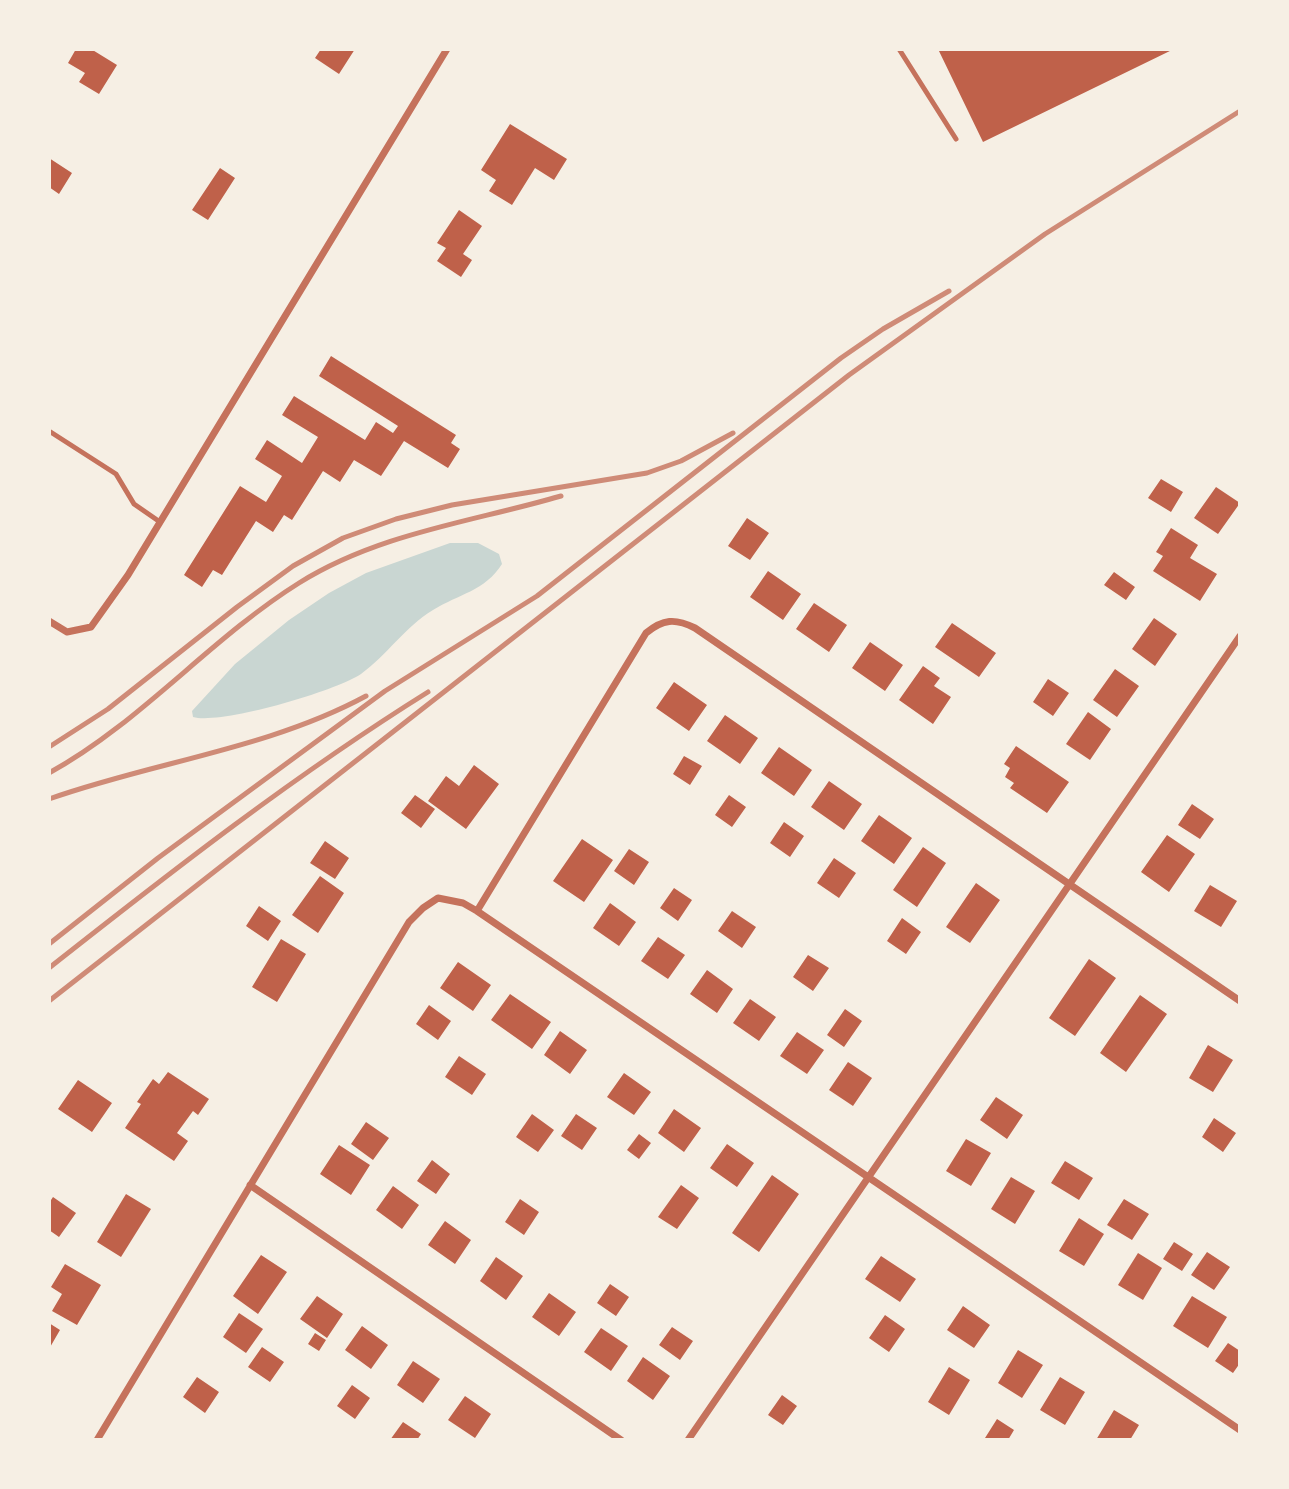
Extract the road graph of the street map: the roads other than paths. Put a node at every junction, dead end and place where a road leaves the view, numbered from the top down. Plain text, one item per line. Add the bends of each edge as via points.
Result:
1 (447, 49) edge
2 (899, 49) edge
3 (956, 139) dead end
4 (49, 430) edge
5 (160, 522) junction
6 (49, 621) edge
7 (1240, 636) edge
8 (1069, 884) junction
9 (477, 911) junction
10 (1240, 1002) edge
11 (868, 1178) junction
12 (250, 1185) junction
13 (1240, 1430) edge
14 (97, 1440) edge
15 (621, 1440) edge
16 (688, 1440) edge

1 - 5 street
2 - 3 lane
4 - 5 lane via 116,474 134,504
5 - 6 street via 91,627 67,632
7 - 8 street
8 - 9 street via 695,628 671,620 657,623 646,633
8 - 10 street
8 - 11 street
9 - 11 street
9 - 12 street via 438,898 409,922
11 - 13 street
11 - 16 street
12 - 14 street
12 - 15 street

